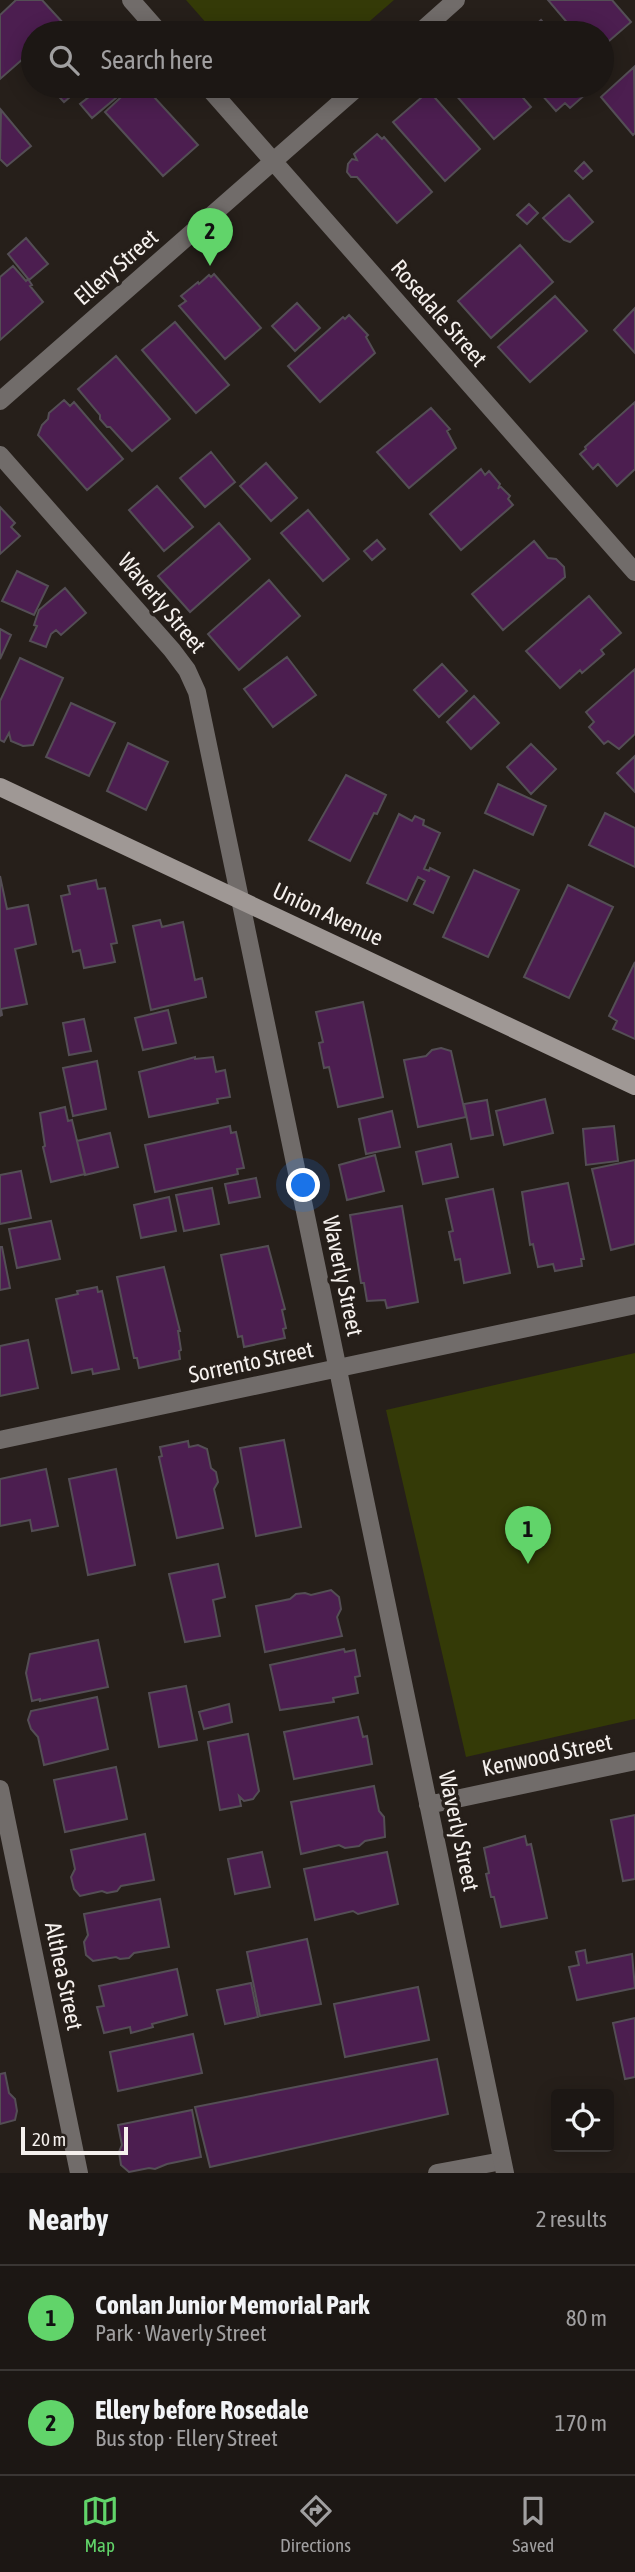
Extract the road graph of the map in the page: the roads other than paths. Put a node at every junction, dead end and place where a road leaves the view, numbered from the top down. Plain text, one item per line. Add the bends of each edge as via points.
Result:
1 (131, 0) edge
2 (456, 0) edge
3 (149, 21) edge
4 (432, 21) edge
5 (218, 98) edge
6 (345, 98) edge
7 (273, 161) junction
8 (0, 401) edge
9 (0, 455) edge
10 (635, 572) edge
11 (0, 787) edge
12 (240, 900) junction
13 (635, 1086) edge
14 (635, 1305) edge
15 (338, 1368) junction
16 (0, 1440) edge
17 (635, 1761) edge
18 (0, 1789) edge
19 (428, 1805) junction
20 (503, 2167) edge
21 (79, 2173) edge
22 (438, 2173) edge

1 - 3 street
2 - 4 street
5 - 7 street, Rosedale Street
6 - 7 street, Ellery Street
7 - 8 street, Ellery Street
7 - 10 street, Rosedale Street
9 - 12 street, Waverly Street via 187,670 197,692
11 - 12 main road, Union Avenue
12 - 13 main road, Union Avenue
12 - 15 street, Waverly Street
14 - 15 street, Sorrento Street
15 - 16 street, Sorrento Street
15 - 19 street, Waverly Street
17 - 19 street, Kenwood Street
18 - 21 street, Althea Street
19 - 20 street, Waverly Street
20 - 22 street

